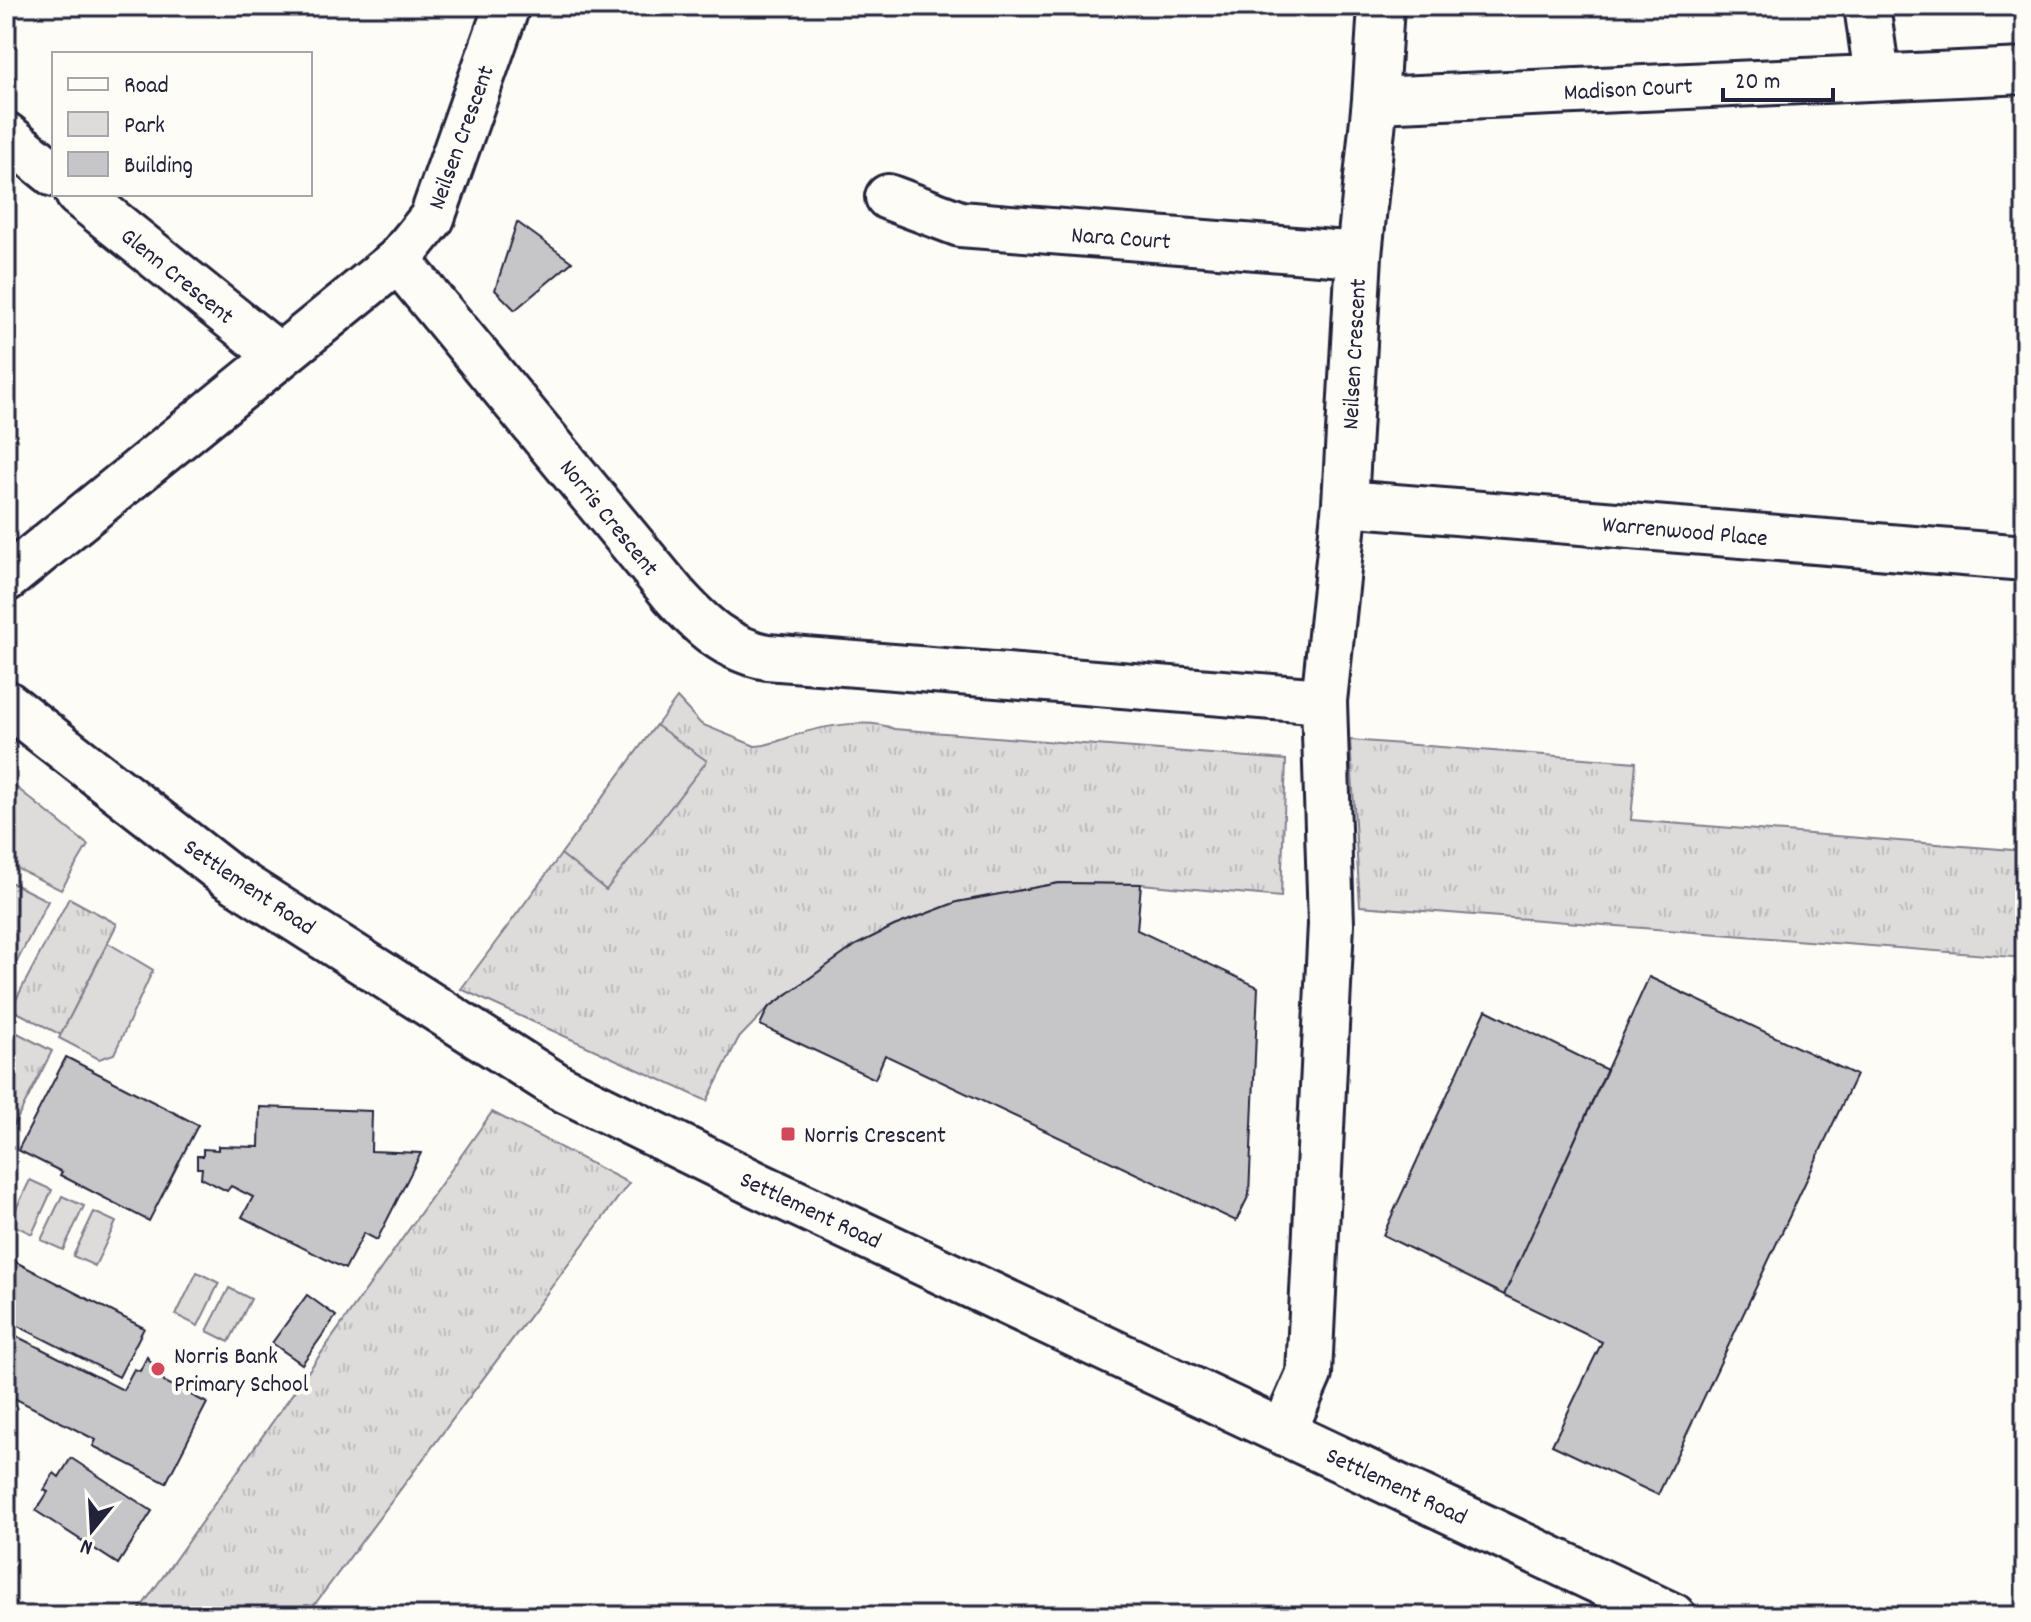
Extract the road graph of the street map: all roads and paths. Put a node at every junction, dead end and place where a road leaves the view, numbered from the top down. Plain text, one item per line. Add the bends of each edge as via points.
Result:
1 (507, 6) edge
2 (1381, 6) edge
3 (1867, 6) edge
4 (2025, 71) edge
5 (1877, 76) junction
6 (1375, 100) junction
7 (6, 135) edge
8 (52, 172) edge
9 (80, 196) edge
10 (888, 197) dead end
11 (1359, 255) junction
12 (398, 260) junction
13 (278, 355) junction
14 (1345, 503) junction
15 (2025, 558) edge
16 (6, 579) edge
17 (1324, 701) junction
18 (6, 703) edge
19 (1284, 1431) junction
20 (1673, 1616) edge

1 - 12 street, Neilsen Crescent via 432,218
2 - 6 street, Neilsen Crescent
3 - 5 street
4 - 5 street, Madison Court
5 - 6 street, Madison Court
6 - 11 street, Neilsen Crescent
7 - 8 street
9 - 13 street, Glenn Crescent
10 - 11 street, Nara Court via 960,224
11 - 14 street, Neilsen Crescent
12 - 13 street
12 - 17 street, Norris Crescent via 674,595 710,632 734,647 767,657
13 - 16 street
14 - 15 street, Warrenwood Place
14 - 17 street, Neilsen Crescent
17 - 19 street via 1331,924 1309,1374
18 - 19 street, Settlement Road via 228,876 559,1087
19 - 20 street, Settlement Road

